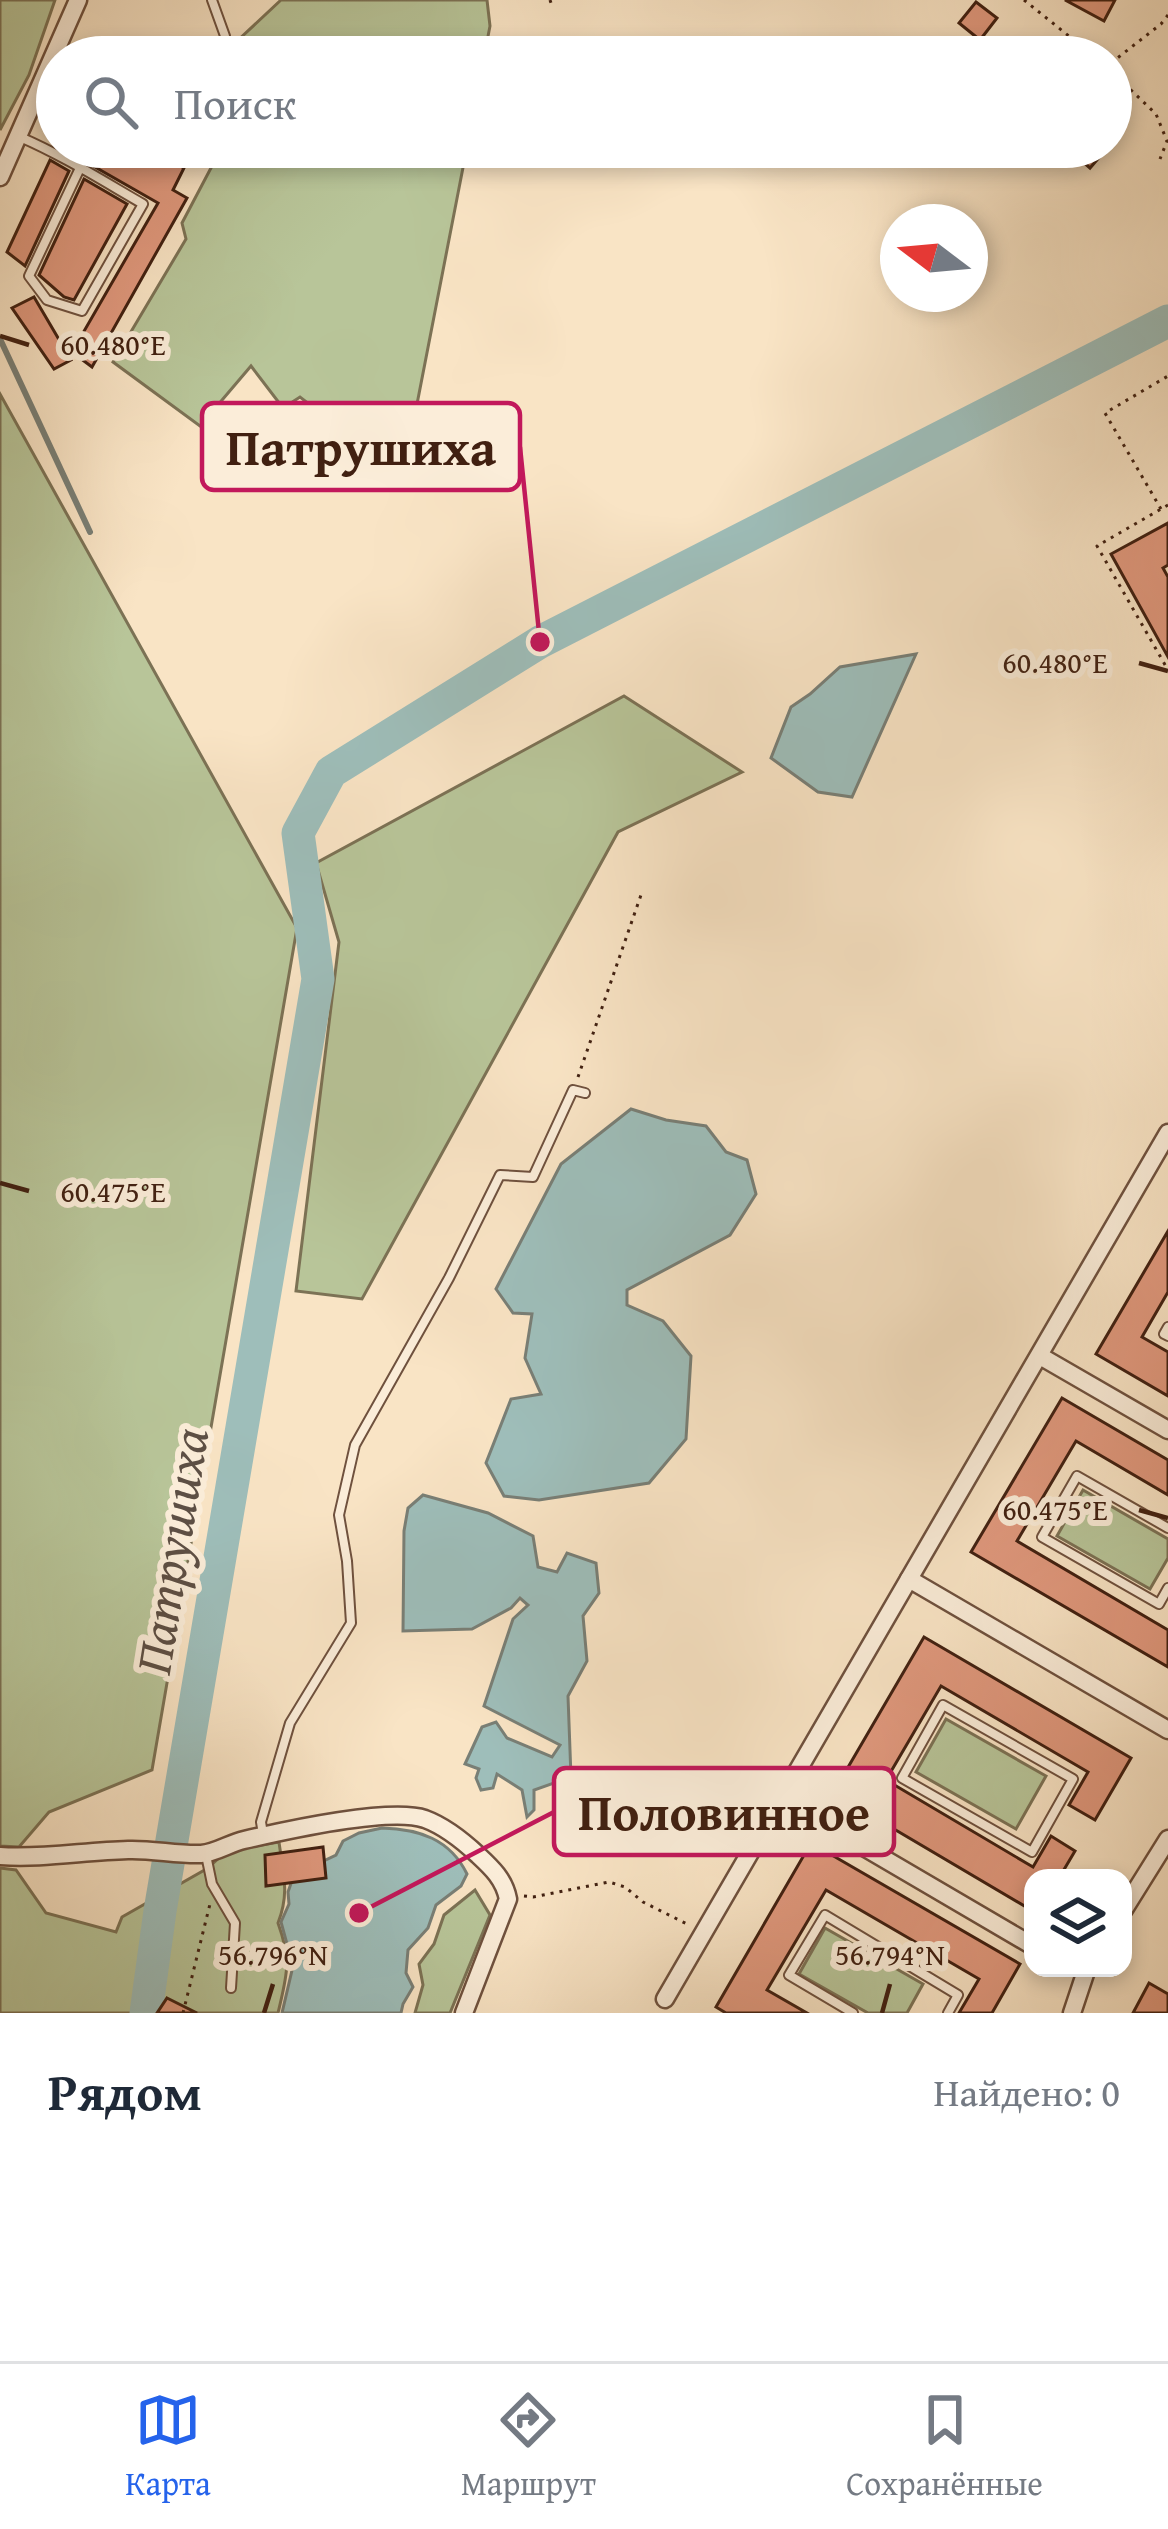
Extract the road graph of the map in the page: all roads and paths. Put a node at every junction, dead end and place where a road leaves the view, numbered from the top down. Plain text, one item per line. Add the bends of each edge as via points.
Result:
1 (78, 0) edge
2 (212, 0) edge
3 (1024, 0) edge
4 (1168, 15) edge
5 (62, 36) edge
6 (225, 36) edge
7 (1069, 36) edge
8 (1132, 46) edge
9 (1132, 91) edge
10 (36, 97) edge
11 (32, 106) junction
12 (36, 108) edge
13 (18, 136) junction
14 (36, 145) edge
15 (1160, 159) dead end
16 (80, 168) joint
17 (0, 176) edge
18 (1168, 376) edge
19 (1168, 506) edge
20 (1161, 509) junction
21 (1168, 670) edge
22 (642, 892) dead end
23 (573, 1090) junction
24 (584, 1094) dead end
25 (1165, 1143) edge
26 (1040, 1356) junction
27 (1168, 1430) edge
28 (1168, 1528) edge
29 (909, 1579) junction
30 (1168, 1588) edge
31 (1168, 1730) edge
32 (782, 1799) junction
33 (263, 1835) junction
34 (1168, 1838) edge
35 (1032, 1852) joint
36 (200, 1854) junction
37 (0, 1856) edge
38 (212, 1884) junction
39 (507, 1892) junction
40 (1132, 1896) edge
41 (710, 1922) junction
42 (1024, 1941) edge
43 (1084, 1977) edge
44 (231, 1988) dead end
45 (665, 1999) dead end
46 (183, 2013) edge
47 (464, 2013) edge
48 (853, 2013) edge
49 (948, 2013) edge
50 (1072, 2013) edge

1 - 5 street
2 - 6 lane
3 - 7 path
4 - 8 path
9 - 15 path via 1156,114 1167,141
10 - 11 street
11 - 12 lane
11 - 13 street
13 - 14 lane
13 - 17 street
16 - 16 lane via 143,204 82,311 47,300 29,275
18 - 20 path via 1105,412
19 - 20 path
20 - 21 path via 1097,546
22 - 23 path
23 - 24 lane
23 - 33 lane via 532,1177 500,1174 355,1445 339,1515 351,1623 290,1724
25 - 26 street
26 - 27 street
26 - 29 street
28 - 30 lane via 1077,1476 1042,1537 1159,1604
29 - 31 street
29 - 32 street
32 - 41 street
32 - 42 street
33 - 36 street
33 - 39 street via 403,1814 464,1842
34 - 40 street
35 - 35 lane via 902,1778 943,1705 1073,1779
36 - 37 street
36 - 38 lane
38 - 44 lane via 236,1923
38 - 46 path
39 - 41 path via 533,1897 609,1882 695,1929
39 - 47 street
41 - 45 street
43 - 50 street
48 - 49 lane via 789,1975 825,1915 958,1995

